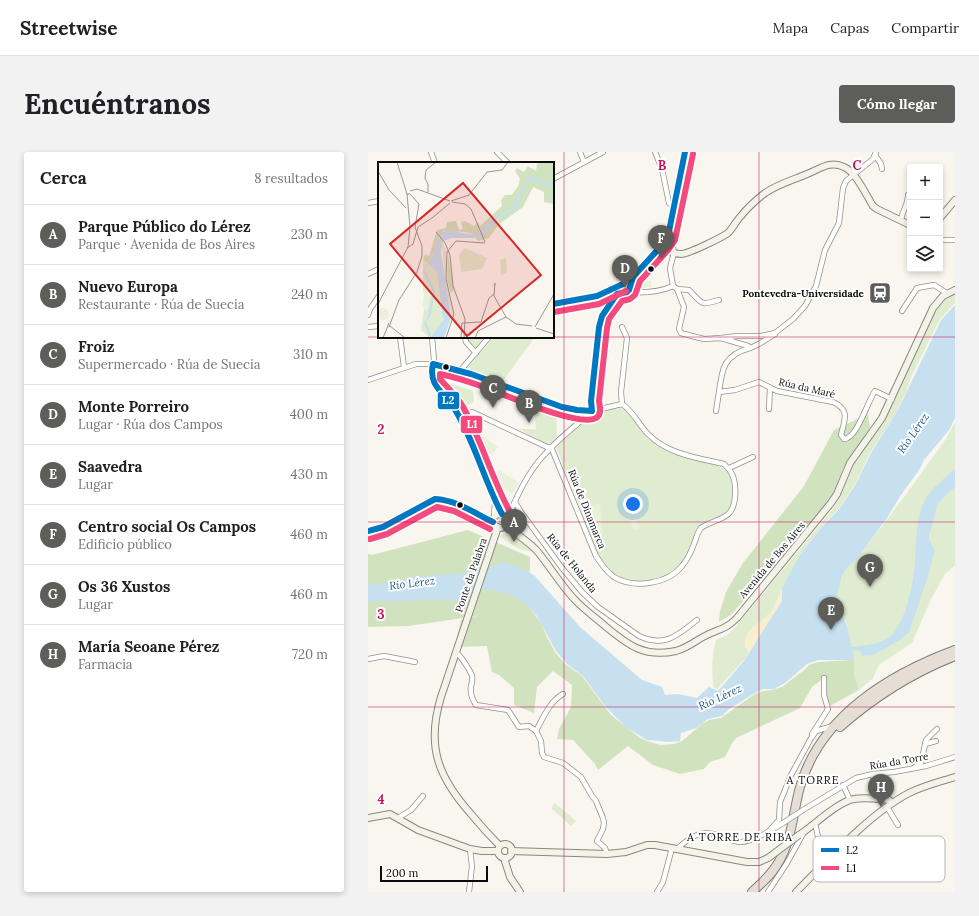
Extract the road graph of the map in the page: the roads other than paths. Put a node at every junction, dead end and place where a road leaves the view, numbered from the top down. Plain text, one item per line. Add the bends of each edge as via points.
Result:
1 (431, 152) edge
2 (497, 152) edge
3 (580, 152) edge
4 (603, 152) edge
5 (655, 152) edge
6 (685, 152) edge
7 (876, 153) edge
8 (435, 162) edge
9 (507, 162) edge
10 (584, 162) junction
11 (882, 169) dead end
12 (854, 176) junction
13 (554, 177) edge
14 (907, 200) edge
15 (955, 200) edge
16 (378, 201) edge
17 (368, 203) edge
18 (674, 206) junction
19 (943, 214) edge
20 (901, 220) junction
21 (907, 224) edge
22 (670, 228) junction
23 (943, 240) edge
24 (955, 240) edge
25 (663, 243) junction
26 (674, 253) junction
27 (630, 260) dead end
28 (378, 269) edge
29 (638, 271) junction
30 (368, 274) edge
31 (627, 284) junction
32 (675, 288) junction
33 (618, 290) junction
34 (955, 290) edge
35 (627, 292) junction
36 (604, 293) junction
37 (948, 294) junction
38 (378, 297) edge
39 (720, 300) dead end
40 (554, 304) edge
41 (609, 304) junction
42 (902, 311) dead end
43 (368, 315) edge
44 (378, 326) edge
45 (368, 327) edge
46 (622, 327) dead end
47 (775, 333) junction
48 (400, 338) edge
49 (432, 338) edge
50 (465, 338) edge
51 (488, 338) edge
52 (721, 338) junction
53 (750, 348) junction
54 (476, 353) junction
55 (433, 364) junction
56 (404, 367) junction
57 (460, 371) junction
58 (368, 380) edge
59 (770, 388) junction
60 (718, 392) junction
61 (892, 399) junction
62 (622, 404) junction
63 (769, 409) dead end
64 (592, 411) junction
65 (716, 411) dead end
66 (460, 419) junction
67 (551, 447) junction
68 (753, 457) dead end
69 (729, 468) junction
70 (495, 501) junction
71 (515, 502) junction
72 (498, 506) junction
73 (510, 510) junction
74 (521, 512) junction
75 (502, 514) junction
76 (493, 519) junction
77 (503, 525) junction
78 (368, 532) edge
79 (697, 620) dead end
80 (955, 650) edge
81 (456, 652) junction
82 (955, 656) edge
83 (368, 659) edge
84 (415, 662) dead end
85 (824, 678) dead end
86 (563, 694) dead end
87 (833, 726) junction
88 (937, 729) dead end
89 (536, 732) junction
90 (812, 736) junction
91 (825, 737) junction
92 (936, 741) dead end
93 (925, 744) junction
94 (955, 757) edge
95 (922, 765) junction
96 (873, 774) junction
97 (955, 777) edge
98 (843, 785) junction
99 (423, 796) dead end
100 (877, 799) junction
101 (850, 800) junction
102 (797, 802) junction
103 (889, 805) junction
104 (368, 818) edge
105 (398, 818) junction
106 (816, 823) junction
107 (898, 825) dead end
108 (768, 831) junction
109 (802, 834) junction
110 (819, 836) edge
111 (853, 836) edge
112 (499, 848) junction
113 (470, 849) junction
114 (674, 849) junction
115 (511, 851) junction
116 (607, 854) junction
117 (504, 858) junction
118 (813, 875) edge
119 (469, 892) edge
120 (520, 892) edge
121 (657, 892) edge
122 (752, 892) edge
123 (768, 892) edge
124 (796, 892) edge

1 - 8 street
2 - 9 street
3 - 10 street
4 - 10 street
5 - 18 street via 662,169 669,203
6 - 18 street
7 - 11 street
7 - 12 street
10 - 13 street
12 - 20 street via 872,206
12 - 26 street via 844,166 834,164 781,184 756,201 725,234 684,254
12 - 47 street via 846,181 843,188 839,223 826,250 814,291 793,319
14 - 20 street
15 - 19 street
16 - 17 street
18 - 22 street
20 - 21 street
22 - 25 street
22 - 26 street via 673,232
23 - 24 street
25 - 26 street
25 - 29 street
26 - 32 street via 670,268
27 - 29 street
28 - 30 street
29 - 31 street
31 - 33 street
31 - 35 street via 630,289
32 - 35 street
32 - 39 street via 689,290 700,303
32 - 52 street via 684,307 679,331 704,339
33 - 35 street
33 - 36 street
33 - 41 street
34 - 37 street, Avenida de Bos Aires
36 - 40 street
36 - 41 street via 610,298
37 - 42 street via 934,285 917,288
37 - 61 street, Avenida de Bos Aires via 933,308
38 - 43 street
41 - 64 street via 599,327
44 - 45 street
46 - 62 street via 627,338
47 - 52 street
47 - 53 street
48 - 56 street
49 - 55 street
50 - 54 street
51 - 54 street
52 - 53 street
53 - 60 street via 736,352 726,363
54 - 57 street
55 - 56 street
55 - 57 street
55 - 66 street via 433,382
56 - 58 street
57 - 64 street via 559,406
59 - 60 street, Rúa da Maré via 757,382 735,390
59 - 61 street, Rúa da Maré via 833,402 842,408 845,419 841,435 845,439 862,418 875,391
59 - 63 street
60 - 65 street
61 - 77 street, Avenida de Bos Aires via 882,418 850,463 831,504 737,618 729,626 703,637 684,649 668,652 638,649 617,636 577,602 537,550
62 - 64 street
62 - 69 street via 648,434 667,448 724,464
64 - 67 street
66 - 67 street via 472,412
66 - 70 street
67 - 69 street, Rúa de Dinamarca via 596,556 613,577 631,583 659,581 677,572 690,555 701,528 731,512 735,501 735,484
67 - 71 street via 534,468
68 - 69 street
70 - 72 street
70 - 76 street
71 - 73 street
71 - 74 street, Rúa de Holanda
72 - 73 street
72 - 75 street
73 - 74 street
73 - 75 street
73 - 77 street
74 - 79 street, Rúa de Holanda via 582,592 598,607 639,636 647,640 670,640
75 - 76 street
75 - 77 street via 505,516
76 - 77 street via 495,526
76 - 78 street via 442,498 435,499 383,528
77 - 81 street, Ponte da Palabra via 495,536
80 - 87 highway via 922,663 886,684 853,707
81 - 89 street via 471,673 471,690 476,705 508,710 519,727 529,726
81 - 112 street, Ponte da Palabra via 436,711 434,735 438,761 453,793
82 - 102 highway via 925,669 879,695 836,729 814,761
83 - 84 street via 384,656
85 - 90 street via 824,695 828,709
86 - 89 street via 544,715
87 - 90 street via 817,731
87 - 91 highway
88 - 93 street
89 - 116 street via 541,741 544,757 563,764 578,774 596,801 604,823 597,841 605,848
90 - 91 street via 821,733
90 - 108 street via 780,802 779,820
91 - 102 highway via 811,759
92 - 93 street
93 - 95 street
94 - 95 street, Rúa da Torre
95 - 96 street, Rúa da Torre via 912,769
96 - 98 street, Rúa da Torre via 856,778
96 - 100 street
97 - 103 street via 909,793
98 - 101 street
98 - 108 street, Rúa da Torre, bridge
99 - 105 street via 411,810
100 - 101 street
100 - 103 street via 889,800
101 - 106 street
102 - 122 highway via 778,863 772,873
103 - 107 street
103 - 111 street
104 - 105 street via 387,814
105 - 113 street via 418,830
106 - 109 street
106 - 110 street
108 - 114 street, Rúa da Torre via 742,842 717,835 698,834
109 - 114 street, bridge via 759,862
109 - 123 street via 787,864
112 - 113 street via 482,851
112 - 115 street via 507,845
112 - 117 street via 500,856
113 - 119 street via 472,866
114 - 116 street via 651,845
114 - 121 street
115 - 116 street
115 - 117 street via 508,857
117 - 120 street via 510,877
118 - 124 street

